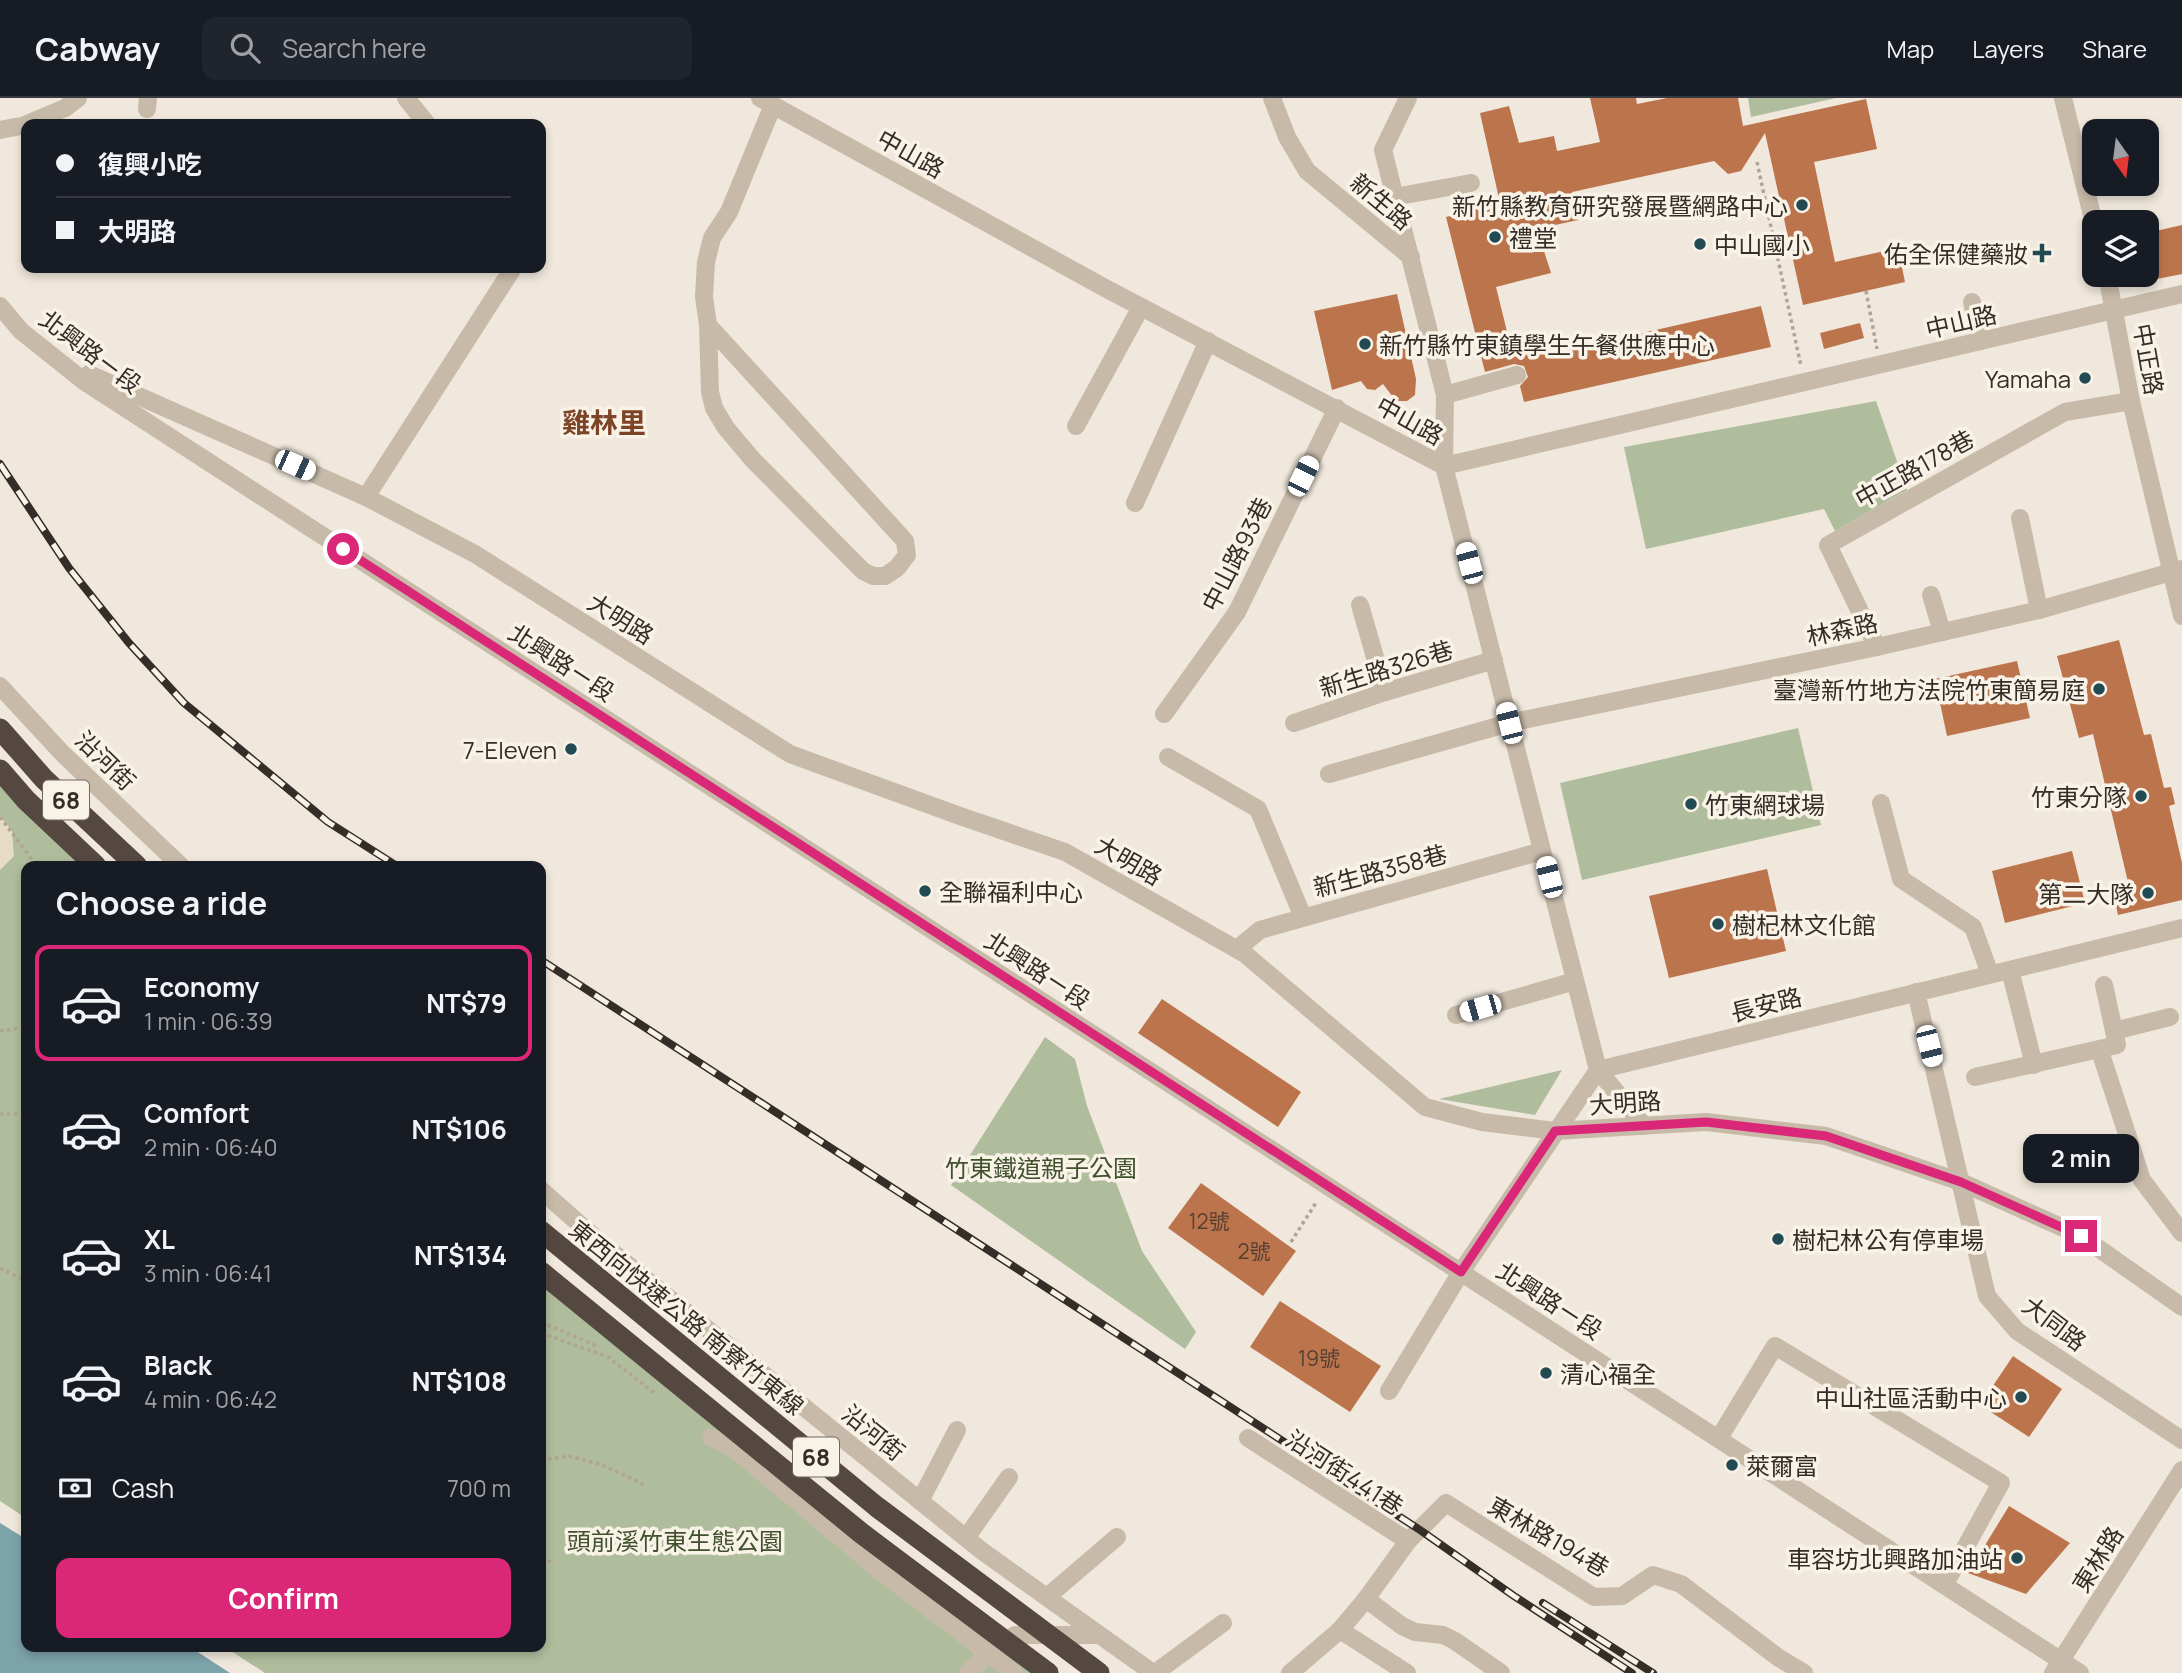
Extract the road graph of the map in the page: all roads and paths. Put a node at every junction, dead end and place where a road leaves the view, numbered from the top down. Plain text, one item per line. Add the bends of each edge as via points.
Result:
1 (79, 98) edge
2 (405, 98) edge
3 (1272, 98) edge
4 (1408, 98) edge
5 (2063, 98) edge
6 (767, 102) edge
7 (39, 119) edge
8 (423, 119) edge
9 (21, 125) edge
10 (0, 130) edge
11 (1757, 162) dead end
12 (1471, 183) dead end
13 (1394, 197) junction
14 (2091, 210) edge
15 (1411, 257) junction
16 (510, 273) edge
17 (2109, 287) edge
18 (1866, 291) dead end
19 (2182, 293) edge
20 (1972, 302) dead end
21 (0, 306) edge
22 (1141, 307) junction
23 (2115, 310) junction
24 (708, 325) junction
25 (1208, 341) junction
26 (1980, 341) junction
27 (57, 360) junction
28 (1880, 365) junction
29 (1517, 375) dead end
30 (1804, 382) junction
31 (1445, 394) junction
32 (2131, 401) junction
33 (1336, 408) junction
34 (1076, 426) dead end
35 (1444, 466) junction
36 (366, 496) junction
37 (1136, 503) dead end
38 (2020, 517) dead end
39 (2176, 571) edge
40 (1931, 595) dead end
41 (1360, 605) dead end
42 (2039, 610) junction
43 (2182, 616) edge
44 (1942, 632) junction
45 (1877, 647) junction
46 (1493, 660) junction
47 (0, 686) edge
48 (1385, 692) junction
49 (1164, 715) dead end
50 (1293, 723) dead end
51 (1509, 723) junction
52 (0, 729) edge
53 (1168, 757) dead end
54 (0, 770) edge
55 (1329, 774) dead end
56 (1881, 803) dead end
57 (0, 817) edge
58 (1542, 851) junction
59 (33, 861) edge
60 (91, 861) edge
61 (132, 861) edge
62 (176, 861) edge
63 (1303, 917) junction
64 (2182, 928) edge
65 (1237, 949) junction
66 (2010, 970) junction
67 (1990, 974) junction
68 (1575, 981) junction
69 (2104, 985) dead end
70 (1916, 992) junction
71 (1456, 1015) dead end
72 (2170, 1017) dead end
73 (21, 1028) edge
74 (0, 1031) edge
75 (2115, 1031) junction
76 (2099, 1051) junction
77 (2034, 1065) junction
78 (1598, 1070) junction
79 (1975, 1077) dead end
80 (0, 1114) edge
81 (21, 1114) edge
82 (1644, 1126) junction
83 (1555, 1131) junction
84 (1961, 1182) junction
85 (1327, 1184) junction
86 (546, 1194) edge
87 (2182, 1233) edge
88 (546, 1235) edge
89 (1291, 1242) dead end
90 (0, 1268) edge
91 (1461, 1272) junction
92 (546, 1276) edge
93 (21, 1278) edge
94 (2182, 1307) edge
95 (546, 1335) edge
96 (1389, 1391) dead end
97 (663, 1400) dead end
98 (957, 1430) dead end
99 (711, 1437) dead end
100 (1248, 1438) dead end
101 (1719, 1438) junction
102 (2182, 1440) edge
103 (546, 1459) edge
104 (2182, 1470) edge
105 (1009, 1477) dead end
106 (645, 1485) dead end
107 (920, 1501) junction
108 (1117, 1537) dead end
109 (966, 1538) junction
110 (1408, 1541) junction
111 (546, 1560) edge
112 (552, 1562) dead end
113 (1945, 1584) junction
114 (1047, 1597) junction
115 (1366, 1599) junction
116 (1223, 1623) dead end
117 (1340, 1630) junction
118 (1100, 1635) junction
119 (989, 1653) junction
120 (2057, 1666) edge
121 (968, 1673) edge
122 (1014, 1673) edge
123 (1048, 1673) edge
124 (1099, 1673) edge
125 (1154, 1673) edge
126 (1290, 1673) edge
127 (1407, 1673) edge
128 (1501, 1673) edge
129 (1804, 1673) edge
130 (2080, 1673) edge

1 - 7 street
2 - 8 street
3 - 15 street, 新生路 via 1287,138 1307,172
4 - 13 street via 1383,150
5 - 14 street
6 - 22 street, 中山路
6 - 24 street via 729,212 712,238 704,297
9 - 10 street
11 - 30 path
12 - 13 street
13 - 15 street
15 - 31 street, 新生路
16 - 36 street
17 - 23 street, 中正路
18 - 28 path
19 - 23 street, 中山路
20 - 26 street
21 - 27 street, 北興路ㄧ段 via 21,331
22 - 25 street, 中山路
22 - 34 street
23 - 26 street, 中山路
23 - 32 street, 中正路
24 - 24 street via 710,392 726,428 863,571 885,576 897,568 907,555 905,541
25 - 33 street, 中山路
25 - 37 street
26 - 28 street, 中山路
27 - 36 street, 大明路
27 - 85 street, 北興路ㄧ段
28 - 30 street, 中山路
29 - 31 street
30 - 35 street, 中山路
31 - 35 street, 新生路
32 - 39 street, 中正路
32 - 45 street, 中正路178巷 via 2065,412 1828,545
33 - 35 street, 中山路
33 - 49 street, 中山路93巷 via 1237,612
35 - 46 street, 新生路
36 - 65 street, 大明路 via 475,554 790,754 1065,852
38 - 42 street
39 - 42 street, 林森路
39 - 43 street, 中正路
40 - 44 street
41 - 48 street
42 - 44 street, 林森路
44 - 45 street, 林森路
45 - 51 street, 林森路
46 - 48 street, 新生路326巷
46 - 51 street, 新生路
47 - 62 street, 沿河街 via 63,754
48 - 50 street, 新生路326巷
51 - 55 street
51 - 58 street, 新生路
52 - 61 highway, 68 via 44,779
53 - 63 street via 1258,809
54 - 60 highway, 68
56 - 67 street via 1901,879 1973,927
57 - 59 path
58 - 63 street, 新生路358巷
58 - 68 street, 新生路
63 - 65 street, 新生路358巷 via 1260,930
64 - 66 street, 長安路
65 - 83 street, 大明路 via 1425,1107 1482,1122
66 - 67 street, 長安路
66 - 77 street
67 - 70 street, 長安路
68 - 71 street
68 - 78 street, 新生路
69 - 75 street
70 - 78 street, 長安路
70 - 84 street, 大同路
72 - 75 street
73 - 74 path
75 - 76 street via 2118,1045
76 - 77 street
76 - 87 street via 2142,1180
77 - 79 street
78 - 82 street, 新生路
78 - 83 street
80 - 81 path
82 - 83 street, 大明路
82 - 84 street, 大明路 via 1706,1122 1826,1136
83 - 91 street
84 - 94 street, 大明路 via 2081,1236
84 - 102 street, 大同路 via 1987,1296 2017,1331
85 - 89 path
85 - 91 street, 北興路ㄧ段
86 - 107 street, 沿河街
88 - 124 highway, 東西向快速公路 南寮竹東線 / 68, bridge via 877,1507
90 - 93 path
91 - 96 street
91 - 101 street, 北興路ㄧ段
92 - 123 highway, 68, bridge via 861,1534
95 - 97 path via 608,1357
98 - 107 street
99 - 119 street via 734,1449 879,1570
100 - 110 street, 沿河街441巷
101 - 113 street, 北興路ㄧ段
101 - 113 street via 1775,1346 2001,1483
103 - 106 path via 570,1456
104 - 120 street, 東林路
105 - 109 street
107 - 109 street, 沿河街
108 - 114 street
109 - 114 street, 沿河街
110 - 115 street, 沿河街441巷
110 - 129 street, 東林路194巷 via 1446,1503 1594,1597 1622,1597 1653,1575 1681,1584
111 - 112 path
113 - 120 street, 北興路ㄧ段
114 - 118 street, 沿河街
115 - 117 street, 沿河街441巷
115 - 128 street via 1415,1632 1455,1640
116 - 125 street
117 - 126 street, 沿河街441巷
117 - 127 street
118 - 119 street via 1015,1635
118 - 125 street, 沿河街
119 - 121 street
119 - 122 street
120 - 130 street, 北興路ㄧ段

